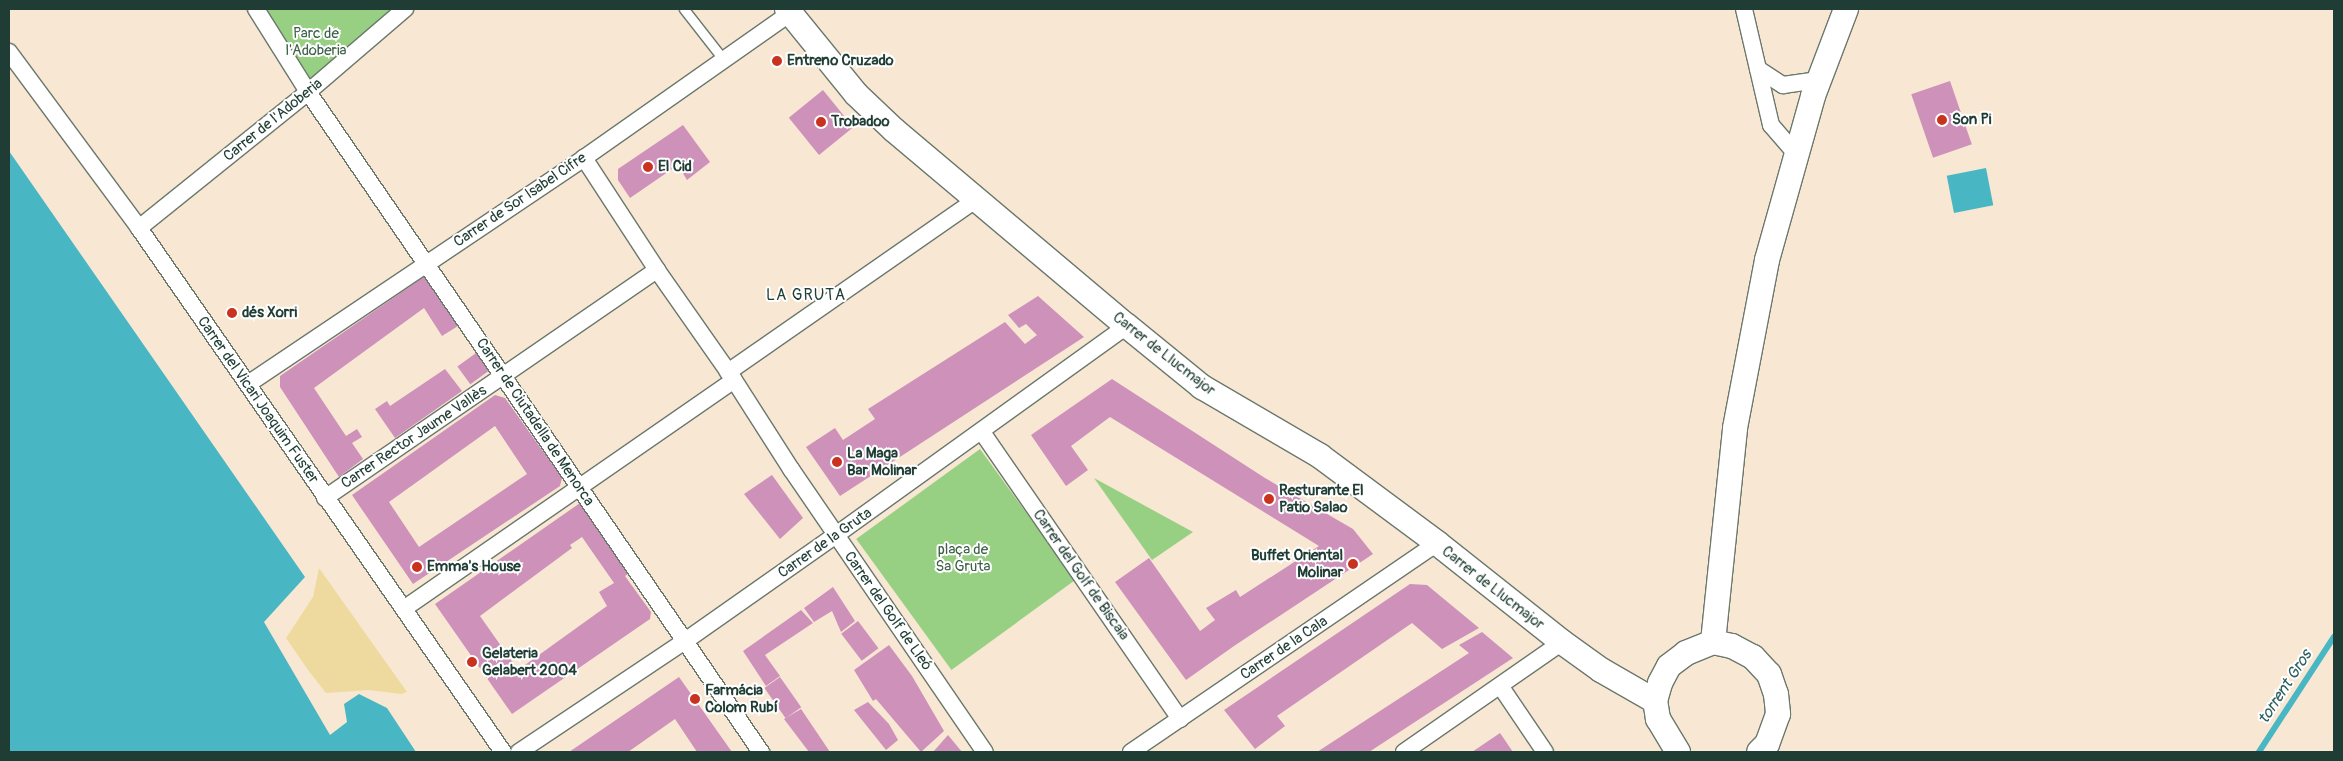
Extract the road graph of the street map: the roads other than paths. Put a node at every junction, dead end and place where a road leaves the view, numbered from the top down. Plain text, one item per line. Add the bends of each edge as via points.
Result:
1 (256, 9) edge
2 (405, 9) edge
3 (684, 9) edge
4 (1744, 9) edge
5 (1846, 9) edge
6 (788, 11) edge
7 (9, 52) edge
8 (723, 59) junction
9 (1758, 70) junction
10 (1819, 80) junction
11 (308, 92) junction
12 (1796, 154) junction
13 (584, 158) junction
14 (977, 199) junction
15 (139, 228) junction
16 (426, 263) junction
17 (657, 270) junction
18 (1127, 326) junction
19 (503, 377) junction
20 (728, 381) junction
21 (248, 384) junction
22 (982, 432) junction
23 (580, 488) junction
24 (326, 498) junction
25 (836, 536) junction
26 (1437, 543) junction
27 (405, 608) junction
28 (685, 641) junction
29 (1562, 642) junction
30 (1713, 642) junction
31 (1501, 686) junction
32 (1655, 701) junction
33 (1180, 718) junction
34 (503, 752) edge
35 (519, 752) edge
36 (761, 752) edge
37 (985, 752) edge
38 (1131, 752) edge
39 (1404, 752) edge
40 (1545, 752) edge
41 (1678, 752) edge
42 (1759, 752) edge

1 - 11 street, Carrer de Ciutadella de Menorca
2 - 11 street, Carrer de l'Adoberia
3 - 8 lane
4 - 9 street
5 - 10 street
6 - 8 street, Carrer de Sor Isabel Cifre
6 - 14 street, Carrer de Llucmajor via 856,94
7 - 15 street, Carrer del Vicari Joaquim Fuster
8 - 13 street, Carrer de Sor Isabel Cifre
9 - 10 street via 1783,85
9 - 12 street via 1771,125
10 - 12 street
11 - 15 street, Carrer de l'Adoberia
11 - 16 street, Carrer de Ciutadella de Menorca
12 - 30 street via 1767,260 1735,428
13 - 16 street, Carrer de Sor Isabel Cifre
13 - 17 street, Carrer del Golf de Lleó
14 - 18 street, Carrer de Llucmajor
14 - 20 street
15 - 21 street, Carrer del Vicari Joaquim Fuster
16 - 19 street, Carrer de Ciutadella de Menorca
16 - 21 street, Carrer de Sor Isabel Cifre
17 - 19 street, Carrer Rector Jaume Vallès
17 - 20 street, Carrer del Golf de Lleó
18 - 22 street, Carrer de la Gruta
18 - 26 street, Carrer de Llucmajor via 1202,387 1320,456
19 - 23 street, Carrer de Ciutadella de Menorca
19 - 24 street, Carrer Rector Jaume Vallès
20 - 23 street
20 - 25 street, Carrer del Golf de Lleó
21 - 24 street, Carrer del Vicari Joaquim Fuster
22 - 25 street, Carrer de la Gruta
22 - 33 street, Carrer del Golf de Biscaia
23 - 27 street
23 - 28 street, Carrer de Ciutadella de Menorca
24 - 27 street, Carrer del Vicari Joaquim Fuster
25 - 28 street, Carrer de la Gruta
25 - 37 street, Carrer del Golf de Lleó
26 - 29 street, Carrer de Llucmajor
26 - 33 street, Carrer de la Cala
27 - 34 street, Carrer del Vicari Joaquim Fuster
28 - 35 street, Carrer de la Gruta
28 - 36 street, Carrer de Ciutadella de Menorca
29 - 31 street
29 - 32 street, Carrer de Llucmajor via 1601,670
30 - 32 street via 1686,653 1669,666
30 - 42 street via 1732,646 1753,657 1769,674 1778,714 1767,744
31 - 39 street
31 - 40 street
32 - 41 street via 1658,719
33 - 38 street, Carrer de la Cala

